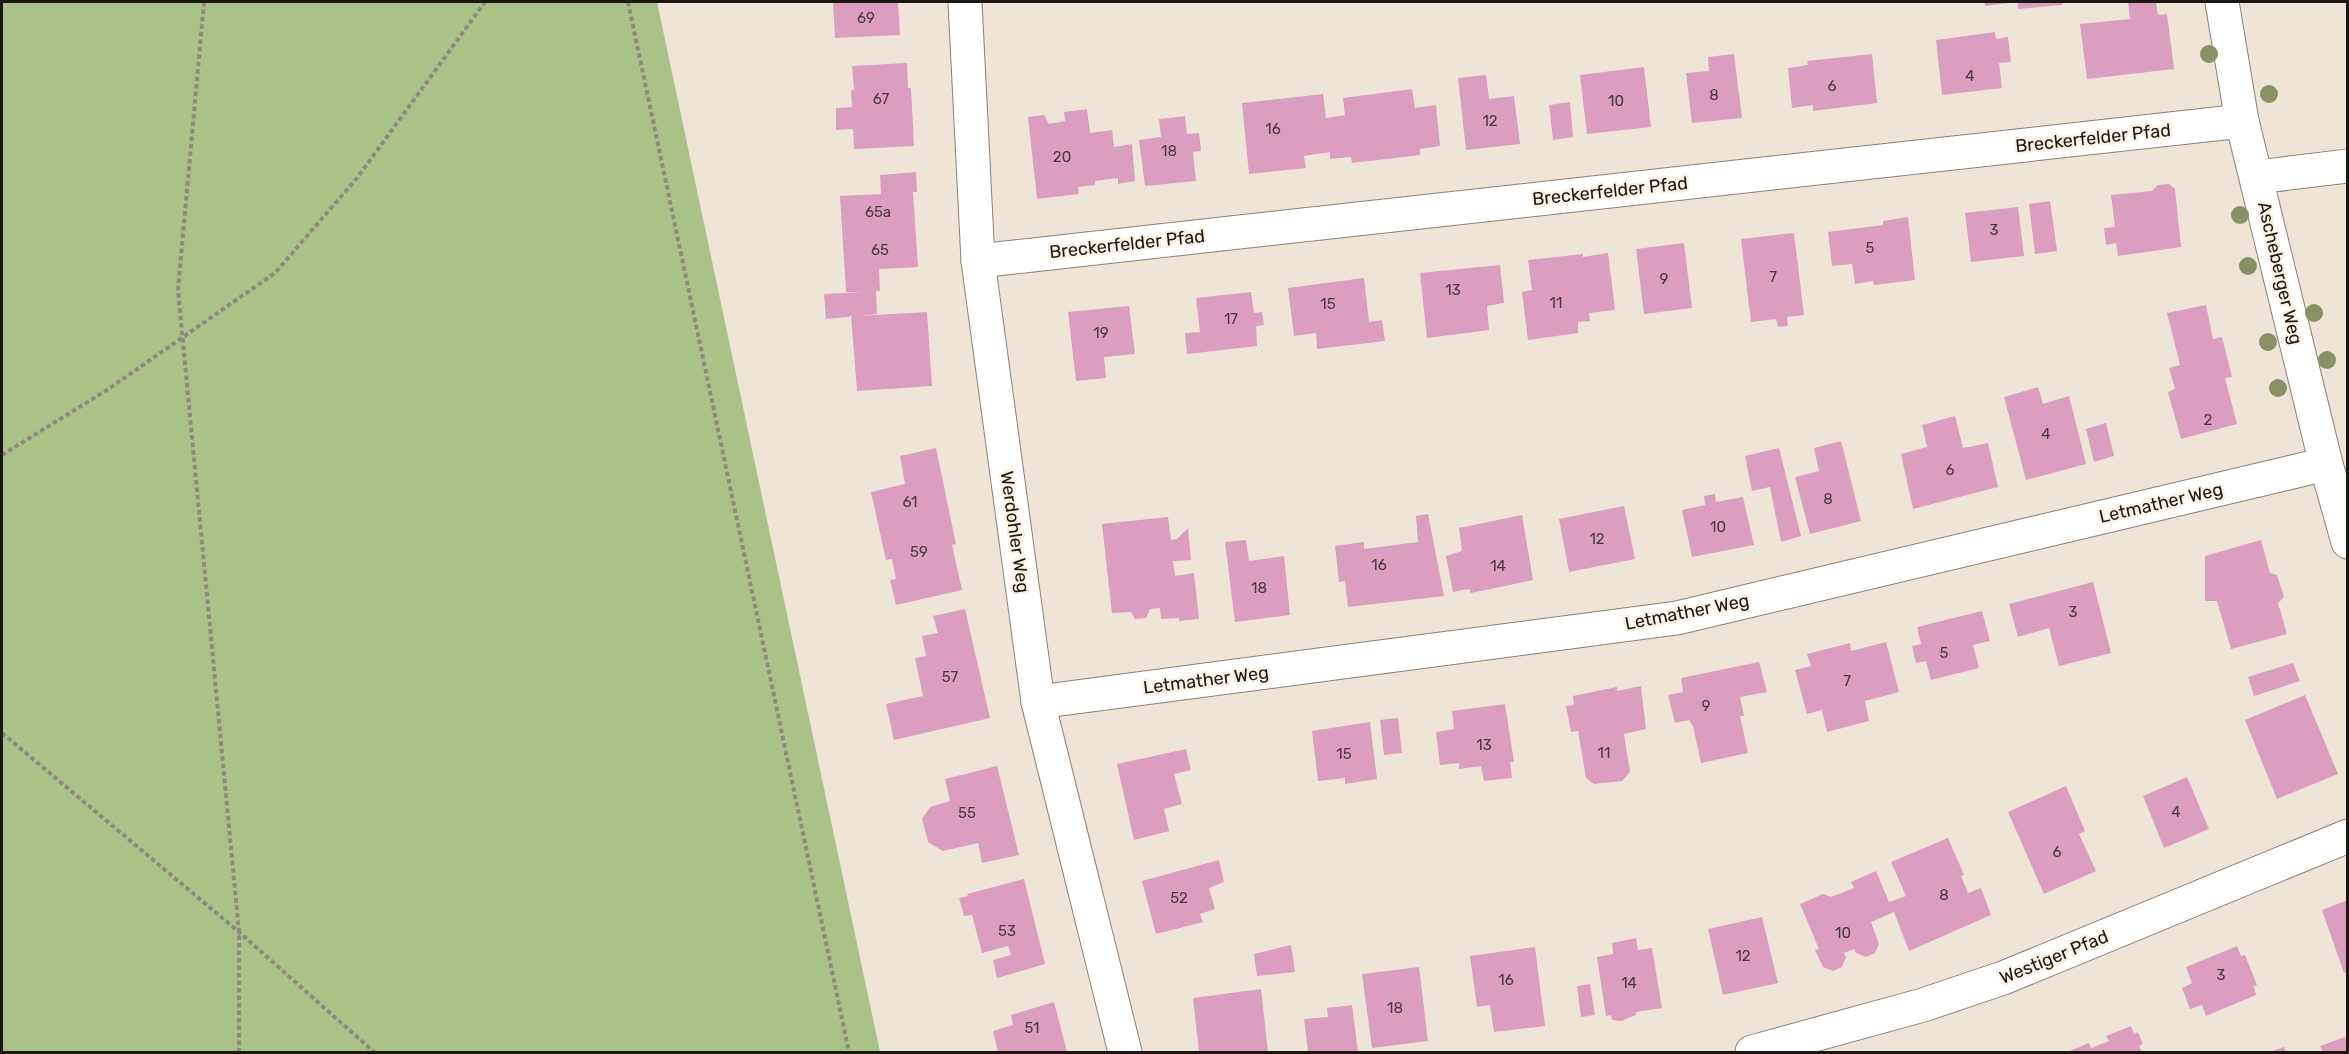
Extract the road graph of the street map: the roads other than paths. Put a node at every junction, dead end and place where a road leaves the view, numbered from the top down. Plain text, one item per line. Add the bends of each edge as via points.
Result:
1 (965, 2) edge
2 (2222, 2) edge
3 (2242, 121) junction
4 (2348, 166) edge
5 (2257, 177) junction
6 (978, 261) junction
7 (2326, 464) junction
8 (2348, 542) edge
9 (1038, 702) junction
10 (2348, 836) edge
11 (1125, 1053) edge
12 (1752, 1053) edge

1 - 6 street, Werdohler Weg
2 - 3 street, Ascheberger Weg
3 - 5 street, Ascheberger Weg
3 - 6 street, Breckerfelder Pfad
4 - 5 street
5 - 7 street, Ascheberger Weg
6 - 9 street, Werdohler Weg
7 - 8 street, Ascheberger Weg
7 - 9 street, Letmather Weg via 1677,618
9 - 11 street, Werdohler Weg
10 - 12 street, Westiger Pfad via 2003,978

